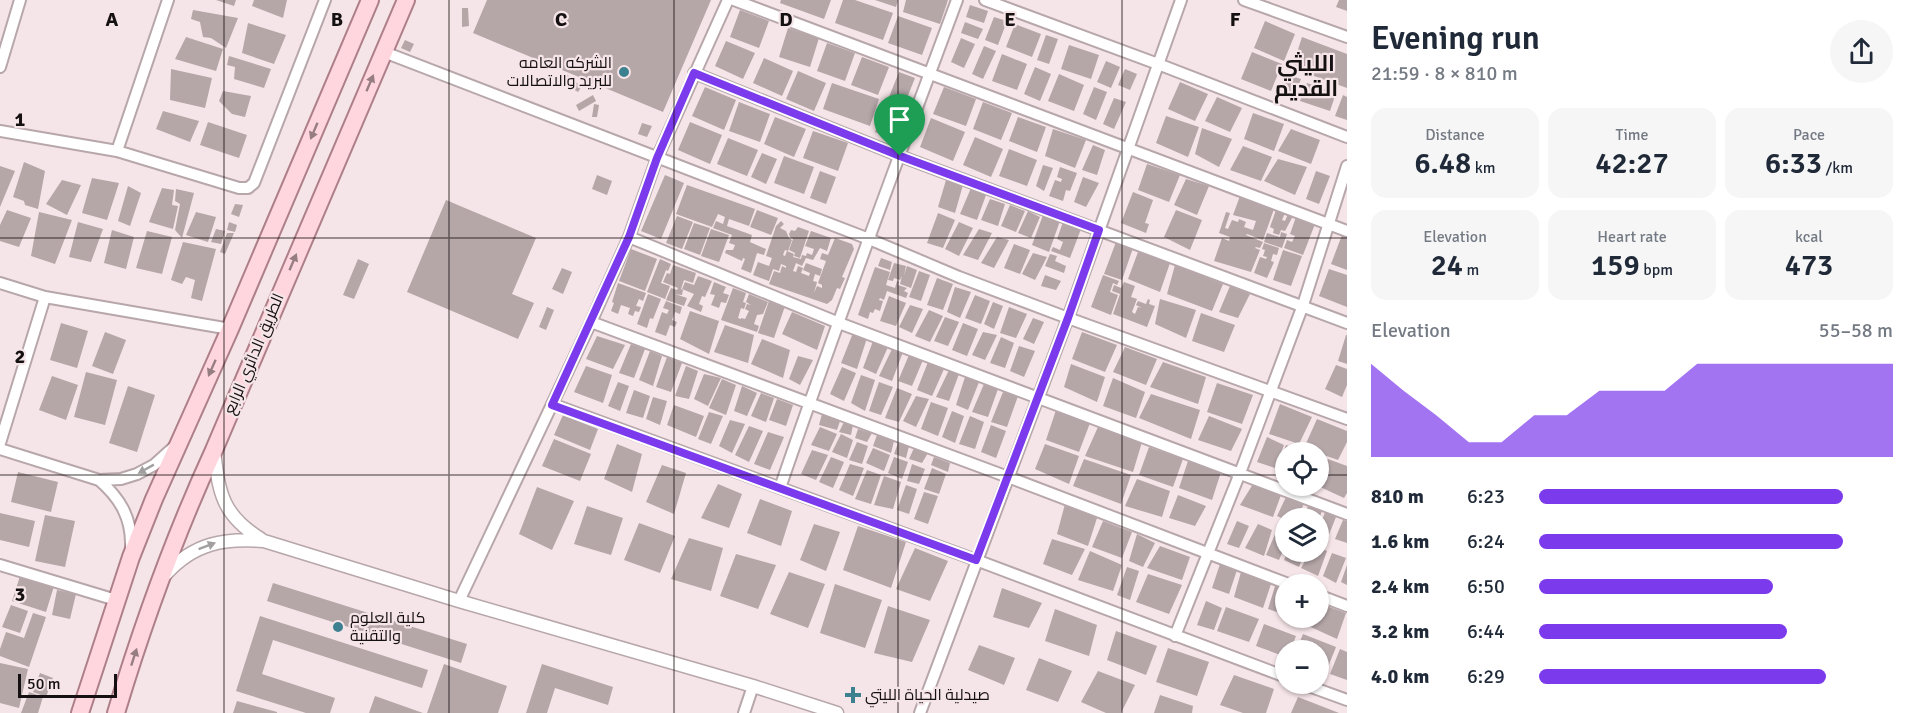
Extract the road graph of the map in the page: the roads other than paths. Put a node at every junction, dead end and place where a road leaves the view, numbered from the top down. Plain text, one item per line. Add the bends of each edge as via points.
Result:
1 (20, 0) edge
2 (168, 0) edge
3 (325, 0) edge
4 (370, 0) edge
5 (406, 0) edge
6 (728, 0) edge
7 (734, 0) edge
8 (957, 0) edge
9 (985, 0) edge
10 (1181, 0) edge
11 (1244, 0) edge
12 (1347, 37) edge
13 (384, 52) junction
14 (1158, 64) junction
15 (0, 67) edge
16 (929, 72) junction
17 (694, 73) junction
18 (0, 131) edge
19 (1347, 137) edge
20 (1127, 148) junction
21 (117, 151) junction
22 (900, 156) junction
23 (657, 158) junction
24 (1347, 166) edge
25 (1328, 225) junction
26 (1099, 230) junction
27 (1347, 231) edge
28 (629, 237) junction
29 (869, 239) junction
30 (0, 283) edge
31 (45, 297) junction
32 (1303, 305) junction
33 (1068, 318) junction
34 (591, 322) junction
35 (839, 323) junction
36 (1347, 323) edge
37 (230, 329) junction
38 (1270, 392) junction
39 (1038, 398) junction
40 (809, 404) junction
41 (552, 405) junction
42 (1347, 419) edge
43 (182, 437) junction
44 (0, 443) edge
45 (0, 449) edge
46 (214, 450) junction
47 (1240, 474) junction
48 (1008, 477) junction
49 (99, 480) junction
50 (780, 488) junction
51 (1347, 514) edge
52 (264, 541) junction
53 (1206, 554) junction
54 (131, 557) junction
55 (976, 560) junction
56 (0, 565) edge
57 (1275, 579) edge
58 (160, 580) junction
59 (116, 600) junction
60 (1329, 600) edge
61 (459, 601) junction
62 (1347, 606) edge
63 (1175, 636) junction
64 (1275, 673) edge
65 (753, 686) junction
66 (1329, 693) edge
67 (1347, 700) edge
68 (80, 713) edge
69 (116, 713) edge
70 (744, 713) edge
71 (837, 713) edge
72 (920, 713) edge

1 - 15 street
2 - 21 street
3 - 21 street via 254,183 248,188
4 -> 37 main road, الطريق الدائري الرابع
5 - 13 main road, الطريق الدائري الرابع
6 - 17 street
7 - 16 street
8 - 16 street
9 - 14 street
10 - 14 street
11 - 12 street
13 - 23 street
46 -> 13 main road, الطريق الدائري الرابع
14 - 19 street
14 - 20 street
16 - 20 street
16 - 22 street
17 - 22 street
17 - 23 street
18 - 21 street
20 - 25 street
20 - 26 street
22 - 26 street
22 - 29 street
23 - 28 street
23 - 29 street
24 - 25 street
25 - 27 street
25 - 32 street
26 - 32 street
26 - 33 street
28 - 34 street
28 - 35 street
29 - 33 street
29 - 35 street
30 - 31 street
31 - 37 street
31 - 44 street
32 - 36 street
32 - 38 street
33 - 38 street
33 - 39 street
34 - 40 street
34 - 41 street
35 - 39 street
35 - 40 street
37 -> 43 main road, الطريق الدائري الرابع
38 - 42 street
38 - 47 street
39 - 47 street
39 - 48 street
40 - 48 street
40 - 50 street
41 - 50 street
41 - 61 street
43 -> 49 street via 154,465 137,474
43 - 54 main road, الطريق الدائري الرابع
45 - 49 street
46 - 52 street via 224,503 234,518
46 - 58 main road, الطريق الدائري الرابع
47 - 51 street
47 - 53 street
48 - 53 street
48 - 55 street
49 - 54 street via 112,491 128,519
50 - 55 street
58 -> 52 street via 174,565 206,545 239,539
52 - 61 street
53 - 57 street
53 - 63 street
54 - 59 main road, الطريق الدائري الرابع
55 - 63 street
55 - 72 street
56 - 59 street
69 -> 58 main road, الطريق الدائري الرابع
59 - 68 main road, الطريق الدائري الرابع
60 - 62 street
61 - 65 street
63 - 64 street
65 - 70 street
65 - 71 street
66 - 67 street

